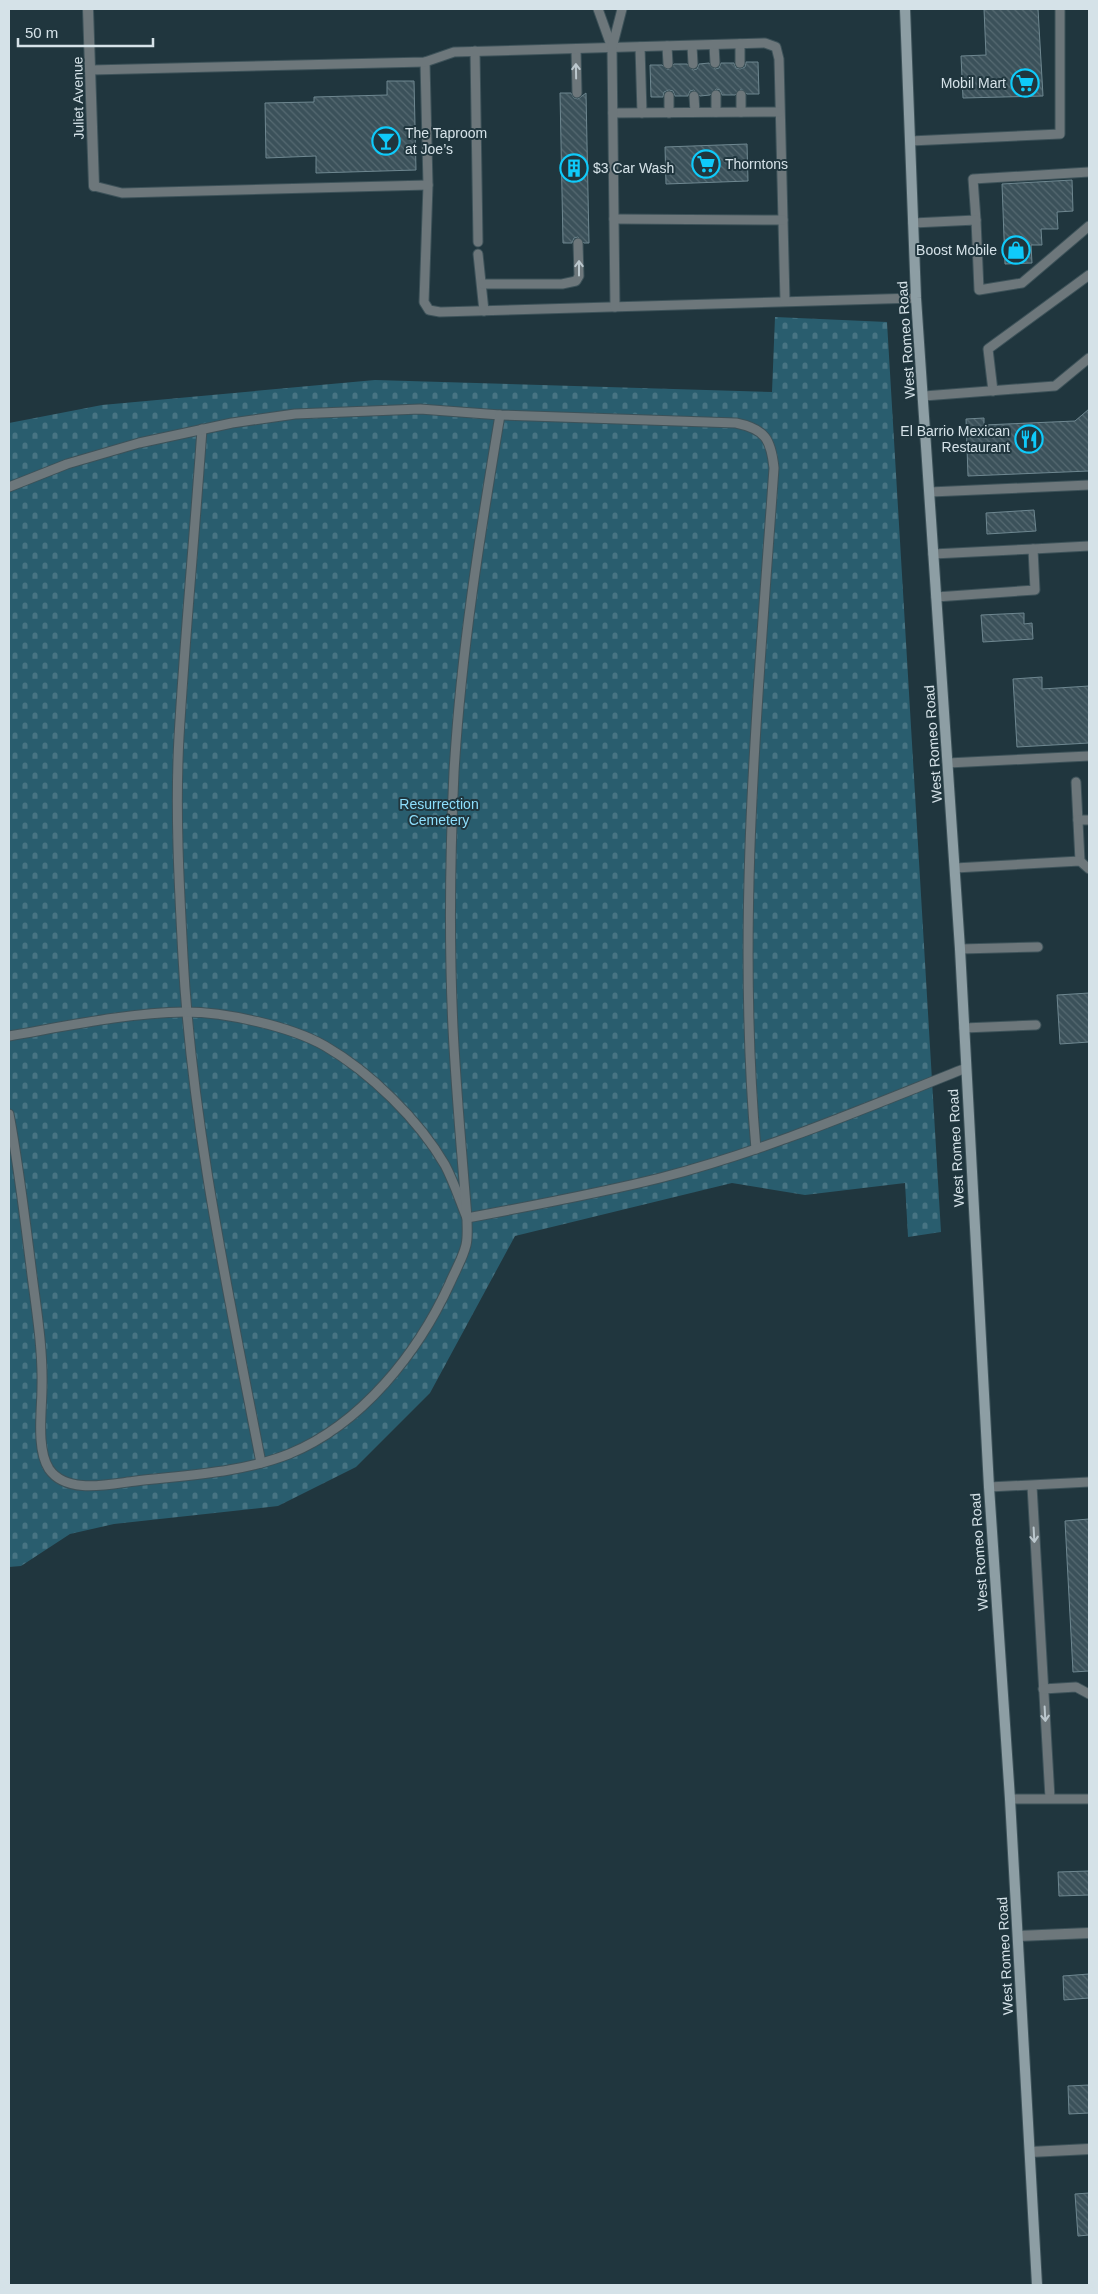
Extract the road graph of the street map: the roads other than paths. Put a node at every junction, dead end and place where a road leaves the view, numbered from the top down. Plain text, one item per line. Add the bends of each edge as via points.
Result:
1 (88, 9) edge
2 (598, 9) edge
3 (622, 9) edge
4 (905, 9) edge
5 (1060, 9) edge
6 (714, 44) junction
7 (740, 44) junction
8 (667, 46) junction
9 (692, 46) junction
10 (640, 47) junction
11 (576, 48) junction
12 (612, 48) junction
13 (475, 51) junction
14 (425, 62) junction
15 (715, 63) dead end
16 (740, 63) dead end
17 (668, 64) dead end
18 (693, 64) dead end
19 (91, 70) junction
20 (576, 93) dead end
21 (741, 94) dead end
22 (716, 95) dead end
23 (668, 96) dead end
24 (694, 96) dead end
25 (695, 112) junction
26 (716, 112) junction
27 (741, 112) junction
28 (779, 112) junction
29 (642, 113) junction
30 (669, 113) junction
31 (613, 114) junction
32 (910, 141) junction
33 (1089, 172) edge
34 (428, 185) junction
35 (94, 186) joint
36 (614, 219) junction
37 (783, 220) junction
38 (976, 220) junction
39 (913, 223) junction
40 (1089, 226) edge
41 (478, 242) dead end
42 (578, 243) dead end
43 (478, 254) dead end
44 (1089, 275) edge
45 (483, 284) junction
46 (916, 298) junction
47 (785, 301) junction
48 (614, 307) junction
49 (484, 311) junction
50 (1089, 358) edge
51 (993, 391) junction
52 (924, 396) junction
53 (500, 414) junction
54 (202, 429) junction
55 (1089, 485) edge
56 (9, 487) edge
57 (930, 492) junction
58 (1089, 546) edge
59 (1033, 548) junction
60 (933, 554) junction
61 (936, 597) junction
62 (1089, 756) edge
63 (948, 764) junction
64 (1076, 782) dead end
65 (1078, 820) junction
66 (1089, 820) edge
67 (1080, 861) junction
68 (955, 868) junction
69 (1089, 870) edge
70 (1038, 947) dead end
71 (960, 949) junction
72 (187, 1012) junction
73 (1036, 1025) dead end
74 (964, 1028) junction
75 (9, 1036) edge
76 (966, 1068) junction
77 (9, 1114) edge
78 (756, 1149) junction
79 (467, 1218) junction
80 (261, 1463) junction
81 (1089, 1482) edge
82 (1032, 1486) junction
83 (989, 1487) junction
84 (1043, 1689) junction
85 (1089, 1694) edge
86 (1050, 1798) junction
87 (1010, 1799) junction
88 (1089, 1799) edge
89 (1089, 1932) edge
90 (1018, 1936) junction
91 (1089, 2149) edge
92 (1030, 2152) junction
93 (1037, 2285) edge

1 - 19 street, Juliet Avenue
2 - 12 lane
3 - 12 lane
4 - 32 main road, West Romeo Road
5 - 32 lane via 1060,134
6 - 7 lane
6 - 9 lane
6 - 15 lane
7 - 16 lane
7 - 28 lane via 765,43 776,47
8 - 9 lane
8 - 10 lane
8 - 17 lane
9 - 18 lane
10 - 12 lane
10 - 29 lane
11 - 12 lane
11 - 13 lane
20 -> 11 lane
12 - 31 lane
13 - 14 lane via 454,52
13 - 41 lane
14 - 19 lane
14 - 34 lane
19 - 35 street, Juliet Avenue
21 - 27 lane
22 - 26 lane
23 - 30 lane
24 - 25 lane
25 - 26 lane
25 - 30 lane
26 - 27 lane
27 - 28 lane
28 - 37 lane
29 - 30 lane
29 - 31 lane
31 - 36 lane
32 - 39 main road, West Romeo Road
33 - 38 lane via 973,179
34 - 35 lane via 122,194
34 - 49 lane via 424,302 429,310 440,312
36 - 37 lane
36 - 48 lane
37 - 47 lane
38 - 39 lane
38 - 40 lane via 979,290 1022,283
39 - 46 main road, West Romeo Road
45 -> 42 lane via 562,284 576,281 579,276
43 - 45 lane
44 - 51 lane via 988,348
45 - 49 lane
46 - 47 lane
46 - 52 main road, West Romeo Road
47 - 48 lane
48 - 49 lane
50 - 51 lane via 1055,386
51 - 52 lane
52 - 57 main road, West Romeo Road
53 - 54 lane via 420,409 295,414
53 - 78 lane via 736,423 752,426 769,441 774,468 748,894 750,1077
53 - 79 lane via 467,622 454,771 451,863 453,1027
54 - 56 lane via 67,464
54 - 72 lane via 179,739 180,894
55 - 57 lane
57 - 60 main road, West Romeo Road
58 - 59 lane
59 - 60 lane
59 - 61 lane via 1035,590
60 - 61 main road, West Romeo Road
61 - 63 main road, West Romeo Road
62 - 63 lane
63 - 68 main road, West Romeo Road
64 - 65 lane
65 - 66 lane
65 - 67 lane
67 - 68 lane
67 - 69 lane
68 - 71 main road, West Romeo Road
70 - 71 lane
71 - 74 main road, West Romeo Road
72 - 75 lane via 144,1014
72 - 79 lane via 218,1014 287,1032 323,1045 353,1064 422,1132 445,1166
72 - 80 lane via 209,1188
73 - 74 lane
74 - 76 main road, West Romeo Road
76 - 78 lane
76 - 83 main road, West Romeo Road
77 - 80 lane via 41,1348 42,1432 48,1467 63,1480 88,1486 222,1472
78 - 79 lane via 661,1178
79 - 80 lane via 466,1244 457,1268 442,1301 403,1360 340,1425 315,1442
81 - 82 lane
82 - 83 lane
82 -> 84 lane
83 - 87 main road, West Romeo Road
84 - 85 lane via 1076,1687
84 -> 86 lane
86 - 87 lane
86 - 88 lane
87 - 90 main road, West Romeo Road
89 - 90 street
90 - 92 main road, West Romeo Road
91 - 92 street
92 - 93 main road, West Romeo Road

